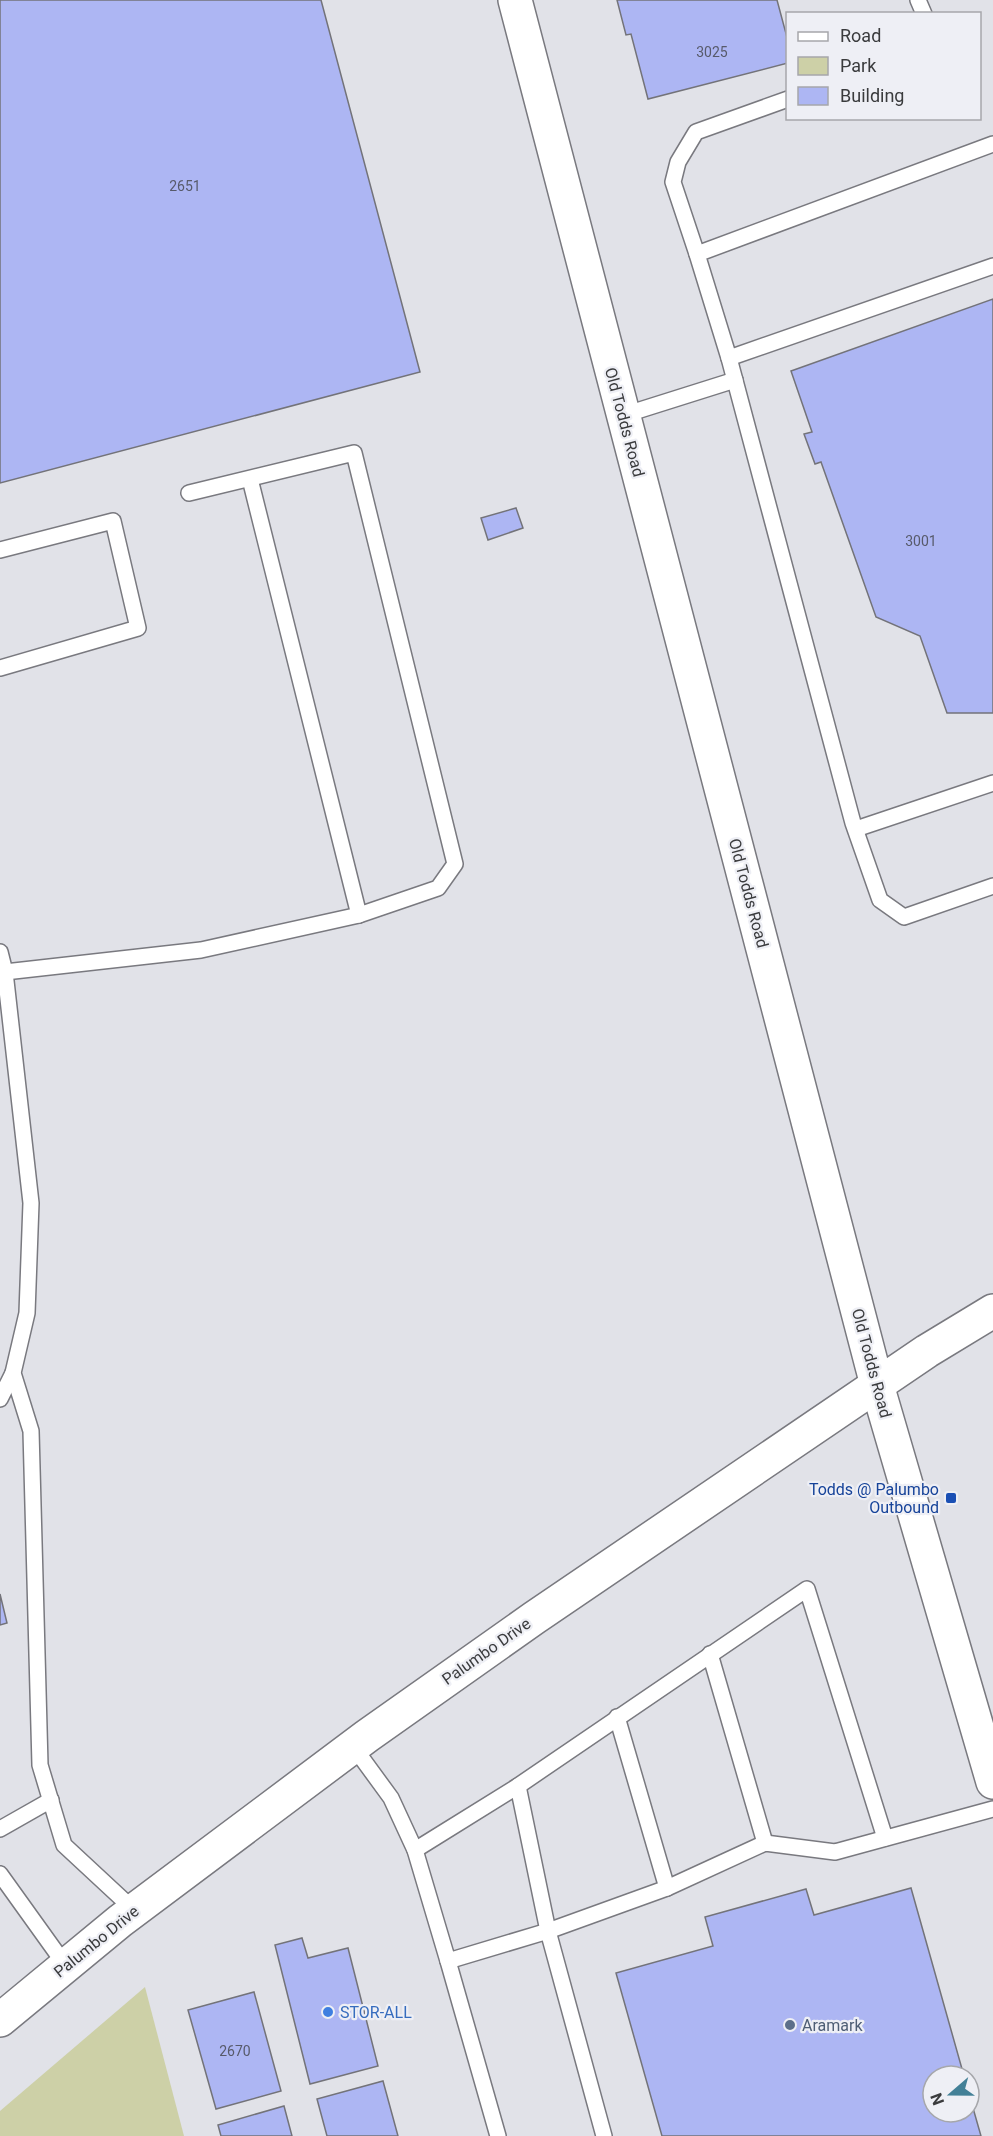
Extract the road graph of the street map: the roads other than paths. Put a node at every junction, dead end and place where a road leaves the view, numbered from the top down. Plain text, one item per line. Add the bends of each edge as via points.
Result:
1 (515, 0) edge
2 (786, 100) edge
3 (993, 144) edge
4 (697, 254) junction
5 (993, 266) edge
6 (729, 358) junction
7 (735, 380) junction
8 (624, 416) junction
9 (250, 479) junction
10 (189, 493) dead end
11 (0, 550) edge
12 (0, 668) edge
13 (993, 783) edge
14 (856, 829) junction
15 (993, 886) edge
16 (359, 915) junction
17 (0, 952) edge
18 (5, 972) junction
19 (993, 1311) edge
20 (13, 1373) junction
21 (878, 1385) junction
22 (0, 1399) edge
23 (710, 1654) junction
24 (617, 1717) junction
25 (353, 1746) junction
26 (993, 1782) edge
27 (518, 1786) junction
28 (51, 1800) junction
29 (993, 1809) edge
30 (0, 1828) edge
31 (885, 1838) junction
32 (765, 1843) junction
33 (415, 1850) junction
34 (0, 1874) edge
35 (667, 1888) junction
36 (134, 1910) junction
37 (548, 1931) junction
38 (448, 1961) junction
39 (66, 1966) junction
40 (0, 2020) edge
41 (498, 2136) edge
42 (604, 2136) edge

1 - 8 main road, Old Todds Road
2 - 4 lane via 696,132 678,162 673,182
3 - 4 lane
4 - 6 lane
5 - 6 lane
6 - 7 lane
7 - 8 lane
7 - 14 lane
8 - 21 main road, Old Todds Road
9 - 10 lane
9 - 16 lane
9 - 16 lane via 354,453 455,864 438,888
11 - 12 lane via 113,521 138,628
13 - 14 lane
14 - 15 lane via 880,900 904,917
16 - 18 lane via 201,951
17 - 18 lane
18 - 20 lane via 31,1203 27,1313
19 - 21 main road, Palumbo Drive
20 - 22 lane
20 - 28 lane via 31,1431 40,1765
21 - 25 main road, Palumbo Drive
21 - 26 main road, Old Todds Road
23 - 24 lane
23 - 31 lane via 807,1589
23 - 32 lane
24 - 27 lane
24 - 35 lane
25 - 33 lane via 391,1798
25 - 36 main road, Palumbo Drive
27 - 33 lane
27 - 37 lane
28 - 30 lane
28 - 36 lane via 64,1845
29 - 31 lane
31 - 32 lane via 835,1852
32 - 35 lane
33 - 38 lane
34 - 39 lane
35 - 37 lane
36 - 39 main road, Palumbo Drive
37 - 38 lane
37 - 42 lane
38 - 41 lane
39 - 40 main road, Palumbo Drive

